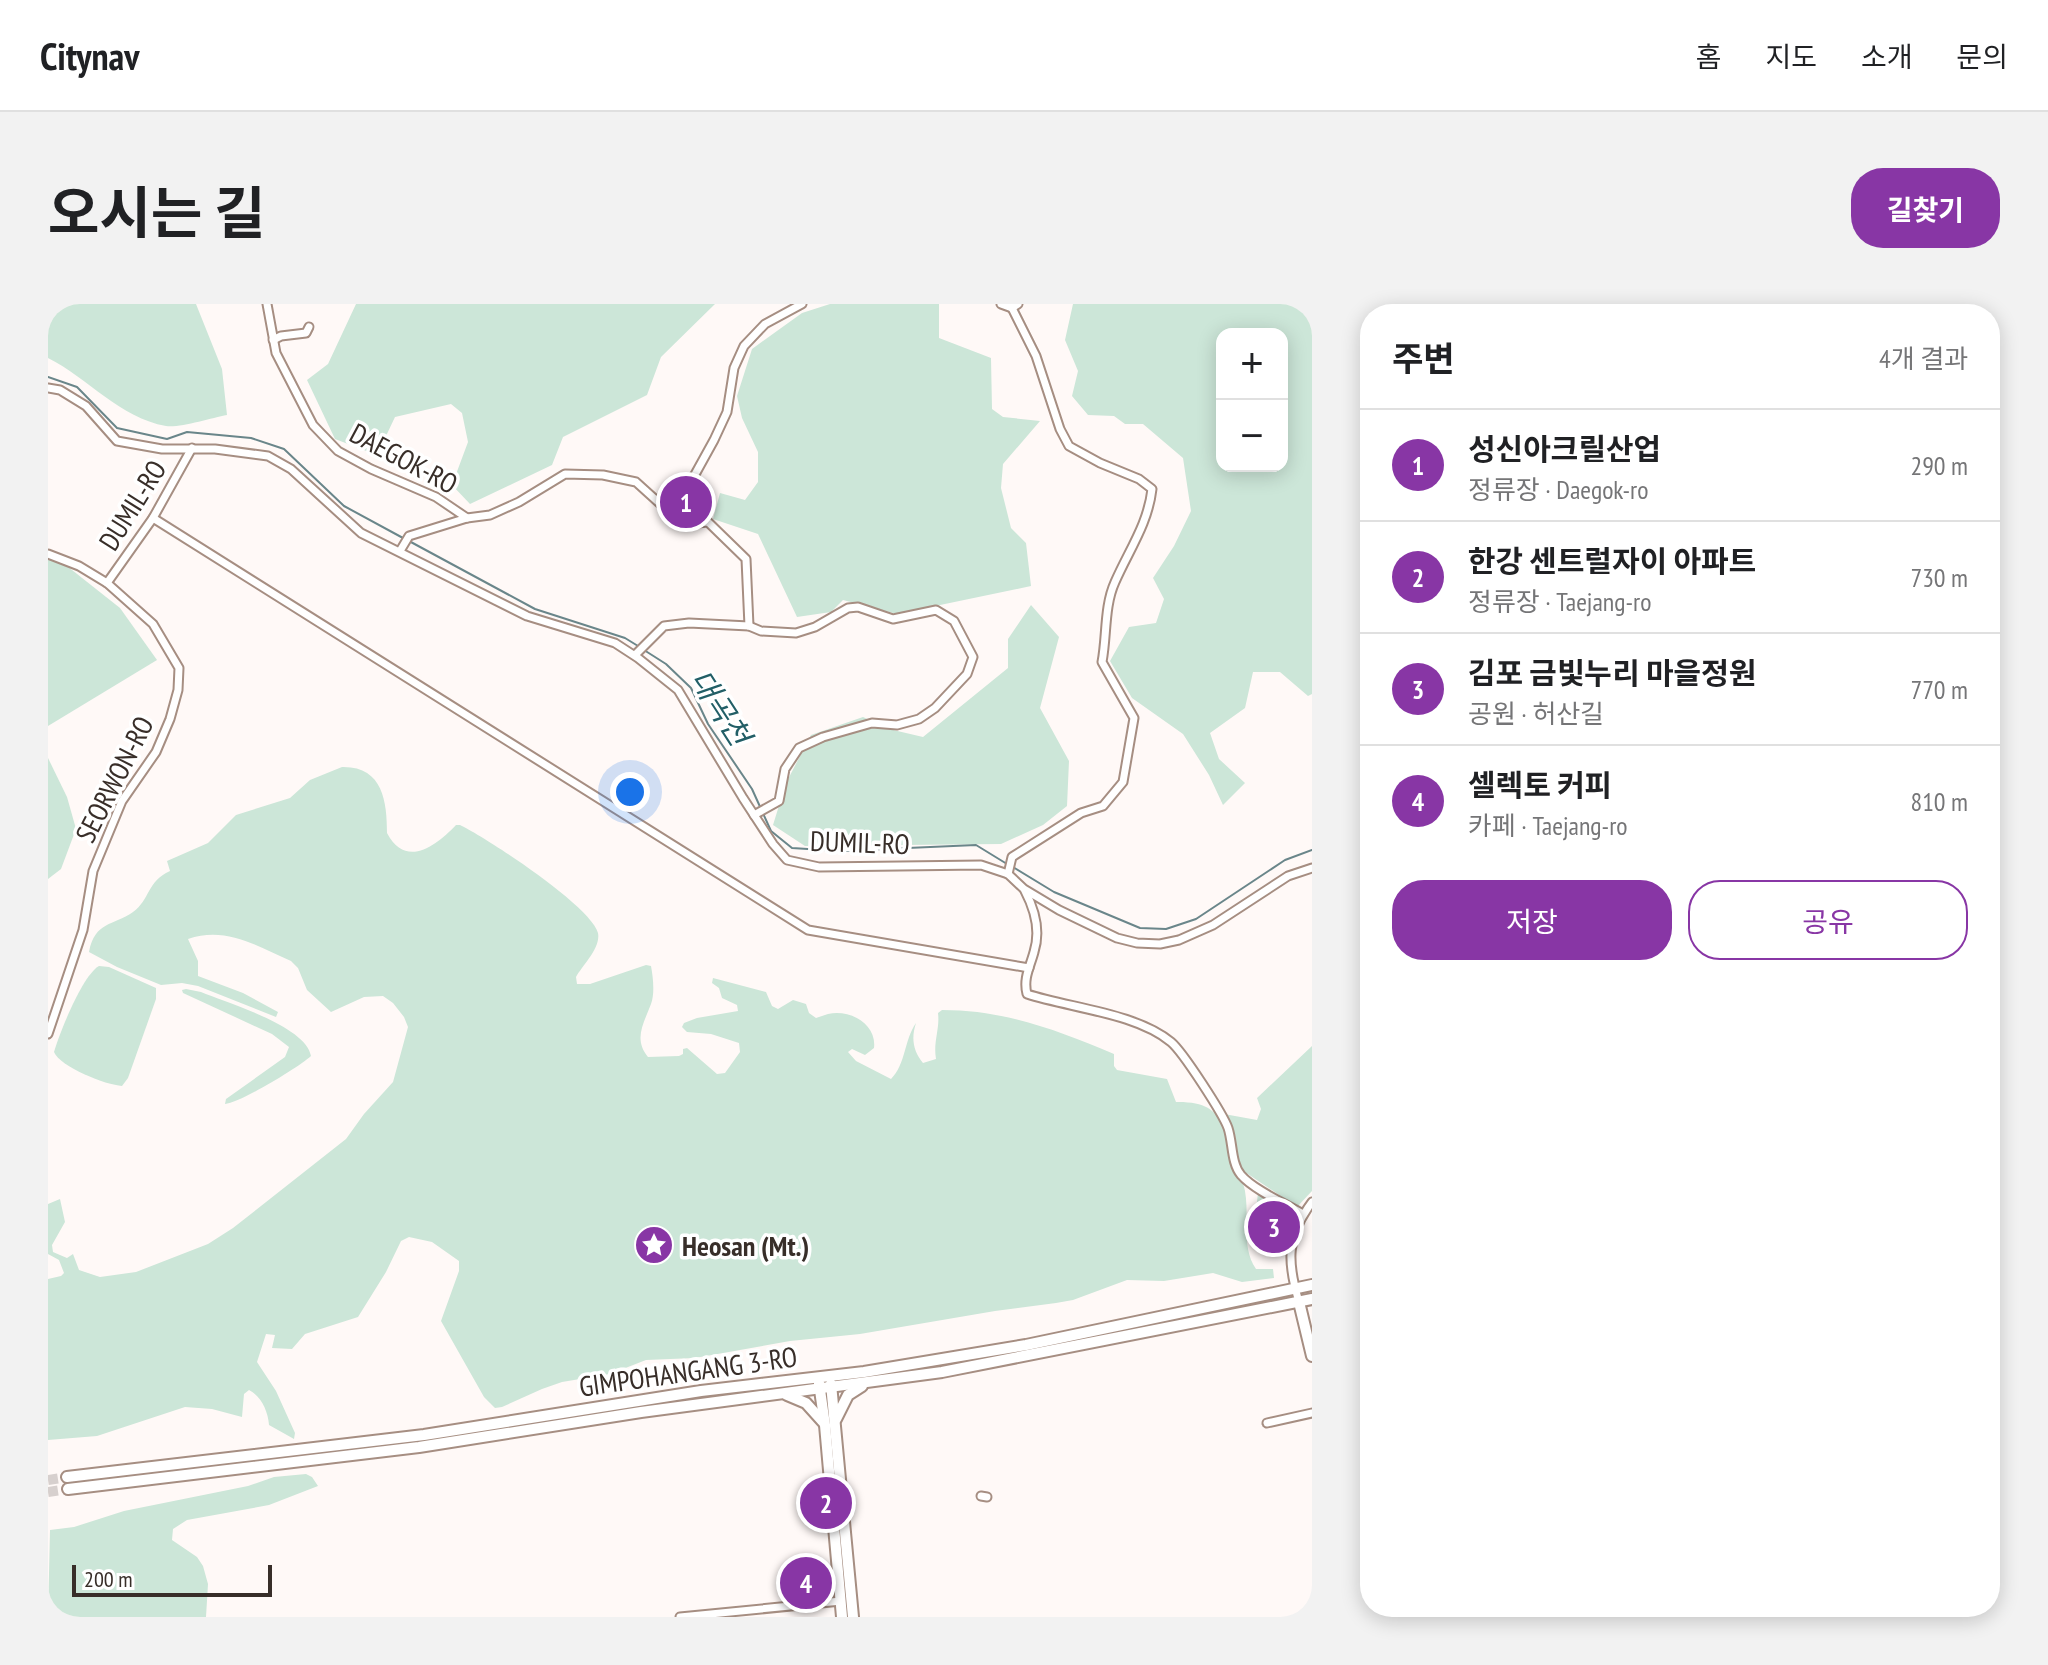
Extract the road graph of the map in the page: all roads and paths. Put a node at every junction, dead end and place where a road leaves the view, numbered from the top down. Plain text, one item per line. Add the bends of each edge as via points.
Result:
1 (267, 304) edge
2 (802, 304) edge
3 (1001, 304) edge
4 (1015, 306) edge
5 (309, 327) dead end
6 (273, 340) junction
7 (48, 388) edge
8 (192, 448) junction
9 (667, 510) junction
10 (153, 518) junction
11 (467, 518) junction
12 (405, 544) junction
13 (48, 554) edge
14 (107, 583) junction
15 (749, 626) junction
16 (639, 651) junction
17 (759, 812) junction
18 (1312, 868) edge
19 (1008, 872) junction
20 (1024, 889) junction
21 (1029, 968) junction
22 (48, 1034) edge
23 (1312, 1202) edge
24 (1303, 1214) junction
25 (1312, 1285) edge
26 (1296, 1290) junction
27 (1312, 1299) edge
28 (1299, 1302) junction
29 (1312, 1356) edge
30 (824, 1377) junction
31 (866, 1384) junction
32 (826, 1389) junction
33 (785, 1394) junction
34 (1312, 1413) edge
35 (830, 1423) junction
36 (1267, 1423) dead end
37 (67, 1477) tunnel mouth
38 (68, 1489) tunnel mouth
39 (846, 1600) junction
40 (680, 1617) edge
41 (842, 1617) edge
42 (853, 1617) edge

1 - 6 street, DAEGOK-RO
2 - 9 street via 765,324 744,346 714,440 682,498
3 - 4 street
4 - 19 street via 1069,446 1152,489 1149,509 1108,601 1102,662 1134,718 1123,782 1103,806 1081,813 1012,857
5 - 6 street via 306,333
6 - 11 street, DAEGOK-RO via 313,425 338,451 436,497
7 - 8 street, DUMIL-RO via 86,406 117,441
8 - 10 street, DUMIL-RO
8 - 12 street, DUMIL-RO via 268,456 291,469 361,533
9 - 11 street, DAEGOK-RO via 636,482 565,474 490,515
9 - 15 street via 687,524 708,522 746,559
10 - 14 street, DUMIL-RO
10 - 21 street via 808,930
11 - 12 street
12 - 16 street, DUMIL-RO via 527,616
13 - 14 street, SEORWON-RO
14 - 22 street, SEORWON-RO via 153,624 165,642 179,668 178,690 156,752 122,801 93,871 83,930
15 - 16 street via 664,626
15 - 17 street via 796,633 848,608 893,619 936,610 954,621 973,657 967,674 919,719 897,725 872,723 799,748 785,769 779,801
16 - 17 street, DUMIL-RO via 678,690
17 - 19 street, DUMIL-RO via 787,860 819,867 981,865
18 - 20 street via 1288,876 1213,925 1160,944 1117,938
19 - 20 street
20 - 21 street via 1036,912 1036,947
21 - 24 street via 1027,994 1102,1011 1171,1042 1226,1123 1243,1177
23 - 24 street
24 - 26 street via 1289,1255
25 - 26 street, GIMPOHANGANG 3-RO
26 - 28 street
26 - 30 street, GIMPOHANGANG 3-RO via 1012,1348
27 - 28 street, GIMPOHANGANG 3-RO
28 - 29 street
28 - 31 street, GIMPOHANGANG 3-RO
30 - 32 street
30 - 37 street, GIMPOHANGANG 3-RO via 424,1435
31 - 32 street, GIMPOHANGANG 3-RO
31 - 35 street via 848,1395
32 - 33 street, GIMPOHANGANG 3-RO
32 - 35 street
33 - 35 street
33 - 38 street, GIMPOHANGANG 3-RO via 419,1447
34 - 36 street
35 - 39 street
39 - 40 street
39 - 41 street
39 - 42 street

